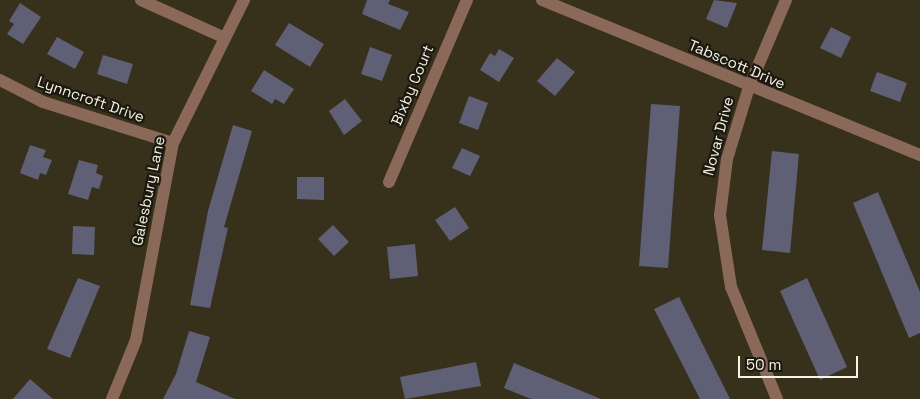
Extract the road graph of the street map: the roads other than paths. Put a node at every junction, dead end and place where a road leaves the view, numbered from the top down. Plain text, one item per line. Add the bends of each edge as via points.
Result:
1 (141, 0) edge
2 (244, 0) edge
3 (466, 0) edge
4 (542, 0) edge
5 (786, 0) edge
6 (568, 5) edge
7 (225, 38) junction
8 (0, 80) edge
9 (749, 86) junction
10 (173, 143) junction
11 (920, 155) edge
12 (389, 182) dead end
13 (112, 399) edge
14 (777, 399) edge

1 - 7 street
2 - 7 street, Galesbury Lane
3 - 12 street, Bixby Court
4 - 6 street, Tabscott Drive
5 - 9 street, Novar Drive
6 - 9 street, Tabscott Drive
7 - 10 street, Galesbury Lane
8 - 10 street, Lynncroft Drive via 44,102
9 - 11 street, Tabscott Drive
9 - 14 street, Novar Drive via 725,168 720,234 731,287
10 - 13 street, Galesbury Lane via 138,331

